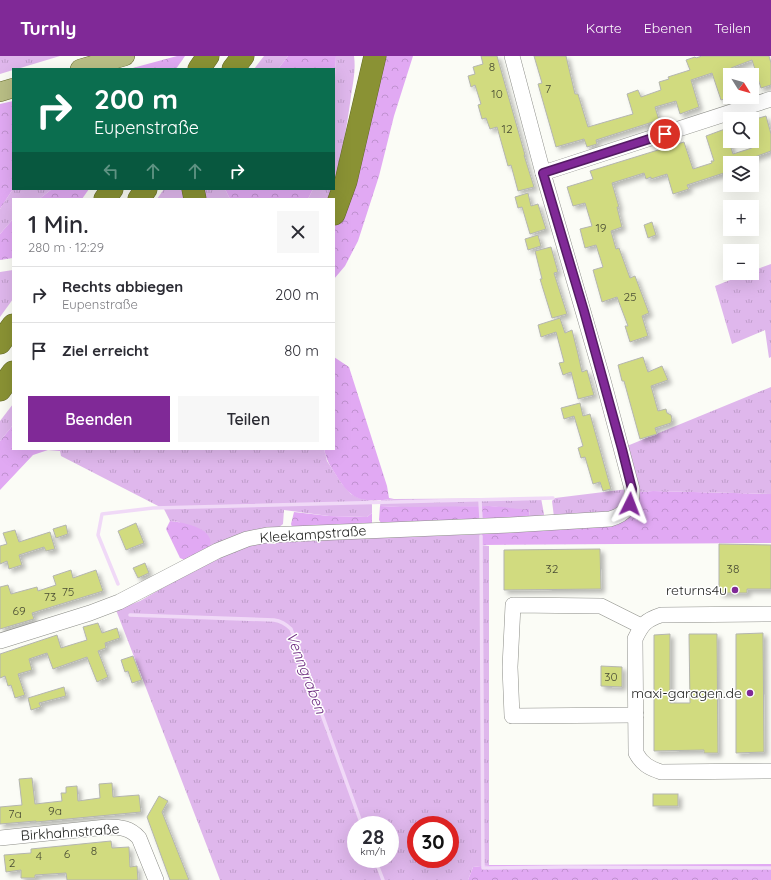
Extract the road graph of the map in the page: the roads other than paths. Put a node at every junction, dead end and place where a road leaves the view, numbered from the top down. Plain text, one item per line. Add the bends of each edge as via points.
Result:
1 (208, 56) edge
2 (243, 56) edge
3 (258, 56) edge
4 (361, 56) edge
5 (375, 56) edge
6 (512, 56) edge
7 (122, 57) edge
8 (98, 60) edge
9 (82, 68) edge
10 (199, 68) edge
11 (234, 68) edge
12 (250, 68) edge
13 (12, 88) edge
14 (0, 92) edge
15 (771, 99) edge
16 (543, 173) junction
17 (111, 190) edge
18 (105, 198) edge
19 (333, 198) edge
20 (335, 211) edge
21 (12, 326) edge
22 (0, 342) edge
23 (12, 373) edge
24 (12, 389) edge
25 (0, 390) edge
26 (0, 400) edge
27 (771, 614) edge
28 (641, 626) junction
29 (0, 641) edge
30 (636, 715) junction
31 (771, 772) edge
32 (0, 838) edge
33 (156, 880) edge

1 - 10 highway
2 - 11 highway
3 - 12 highway
4 - 19 highway via 347,146
5 - 20 highway via 346,181
6 - 16 street
7 - 8 main road
8 - 9 main road
13 - 14 main road
15 - 16 street
16 - 29 street, Kleekampstraße via 604,380 632,489 630,504 622,514 602,519 510,525 267,535 217,551 119,602
17 - 18 highway
21 - 22 highway
23 - 25 highway
24 - 26 highway
27 - 28 street via 661,615 649,619
28 - 30 street via 635,639
28 - 30 street via 601,606 513,605 510,667 512,716
30 - 31 street via 636,753 651,769 661,772
32 - 33 street, Birkhahnstraße via 107,827 126,828 140,838

